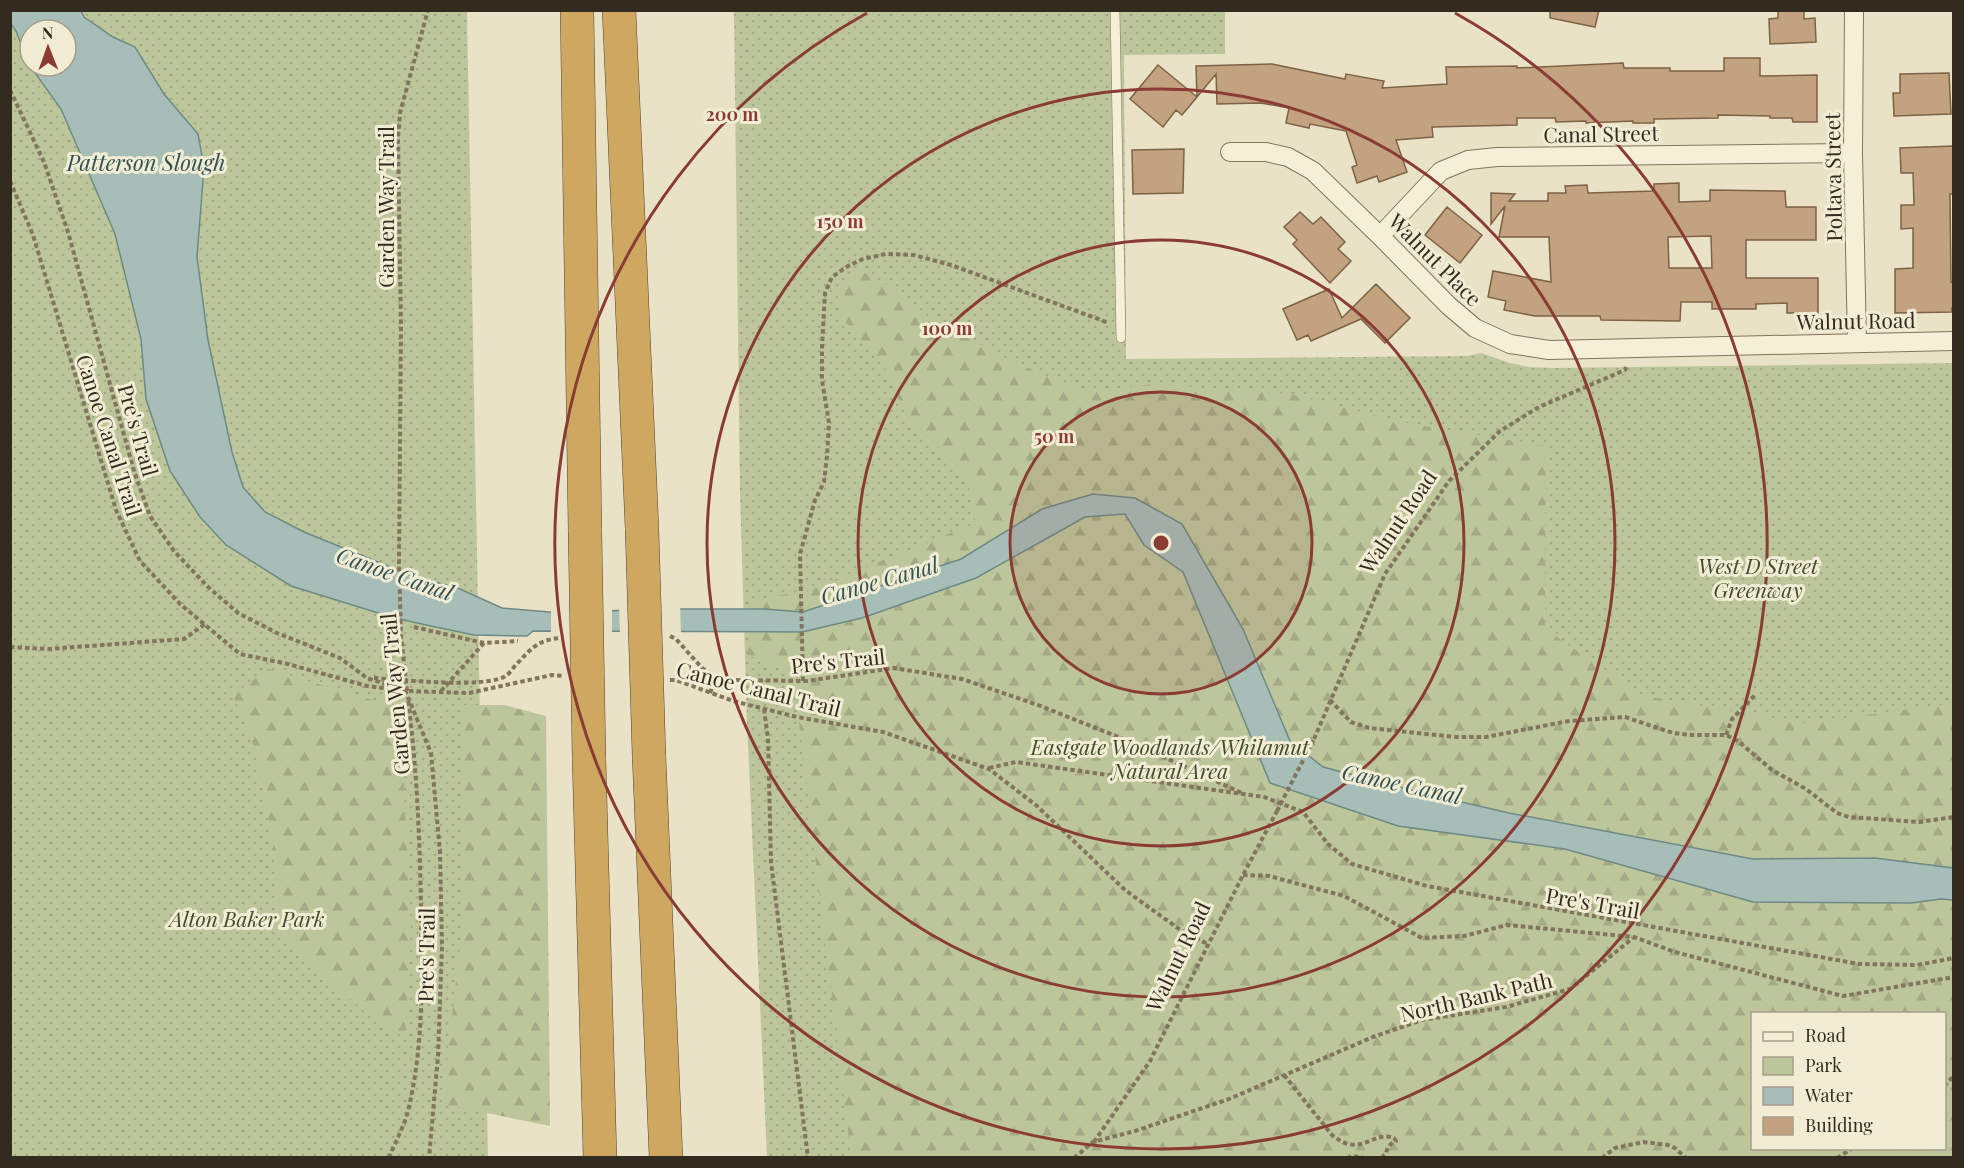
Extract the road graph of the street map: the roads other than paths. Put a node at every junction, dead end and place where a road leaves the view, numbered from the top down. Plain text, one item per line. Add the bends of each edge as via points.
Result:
1 (577, 10) edge
2 (619, 10) edge
3 (1115, 10) edge
4 (1854, 10) edge
5 (1230, 152) dead end
6 (1853, 153) junction
7 (1380, 236) junction
8 (1121, 338) dead end
9 (1953, 341) edge
10 (1857, 343) junction
11 (1631, 348) joint
12 (600, 1158) edge
13 (666, 1158) edge

1 - 12 highway, bridge
2 - 13 highway, bridge
3 - 8 lane
4 - 6 street, Poltava Street
5 - 7 street, Walnut Place via 1266,152 1288,157 1313,171
6 - 7 street, Canal Street via 1468,160 1441,171
6 - 10 street, Poltava Street
7 - 11 street, Walnut Place via 1475,328 1510,344 1549,350
9 - 10 street, Walnut Road
10 - 11 street, Walnut Road

